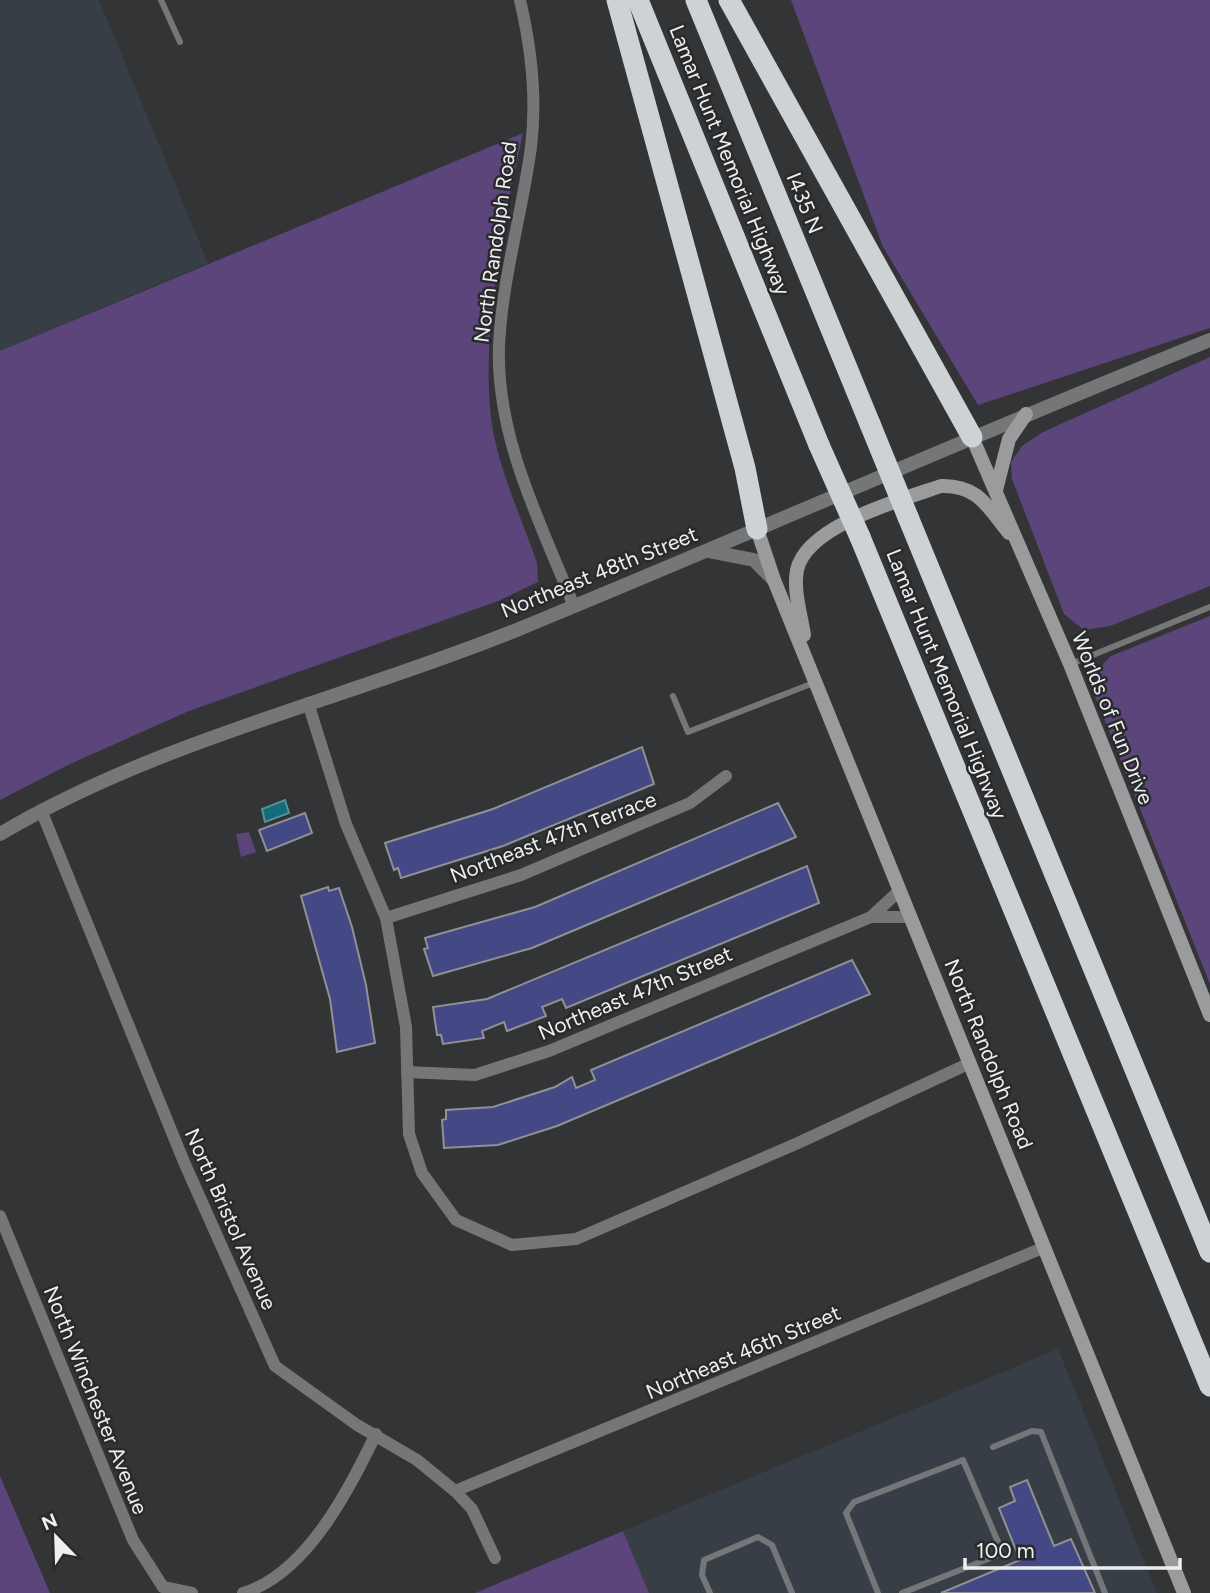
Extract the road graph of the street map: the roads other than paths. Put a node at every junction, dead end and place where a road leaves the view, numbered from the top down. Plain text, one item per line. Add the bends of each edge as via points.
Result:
1 (161, 0) edge
2 (520, 0) edge
3 (617, 0) edge
4 (638, 0) edge
5 (696, 0) edge
6 (729, 0) edge
7 (180, 42) dead end
8 (1210, 340) edge
9 (1026, 414) junction
10 (972, 437) junction
11 (996, 491) junction
12 (908, 517) joint
13 (757, 529) junction
14 (1023, 550) junction
15 (706, 551) junction
16 (774, 580) junction
17 (573, 604) junction
18 (1210, 607) edge
19 (808, 659) junction
20 (1070, 664) junction
21 (817, 681) junction
22 (673, 696) dead end
23 (308, 704) junction
24 (726, 776) dead end
25 (41, 810) junction
26 (0, 834) edge
27 (900, 890) junction
28 (871, 917) junction
29 (911, 917) junction
30 (386, 918) junction
31 (1210, 1015) edge
32 (970, 1063) junction
33 (407, 1072) junction
34 (0, 1216) edge
35 (1045, 1247) junction
36 (1210, 1252) edge
37 (1210, 1387) edge
38 (376, 1434) junction
39 (993, 1447) dead end
40 (456, 1492) junction
41 (495, 1558) dead end
42 (161, 1590) edge
43 (192, 1593) edge
44 (243, 1593) edge
45 (710, 1593) edge
46 (792, 1593) edge
47 (878, 1593) edge
48 (902, 1593) edge
49 (1105, 1593) edge
50 (1184, 1593) edge

1 - 7 lane
2 - 17 street, North Randolph Road via 532,80 531,146 502,310 500,385 514,457
3 - 13 highway via 745,468
4 - 37 highway, Lamar Hunt Memorial Highway, bridge
5 - 12 highway, I435 N, bridge
6 - 10 highway
8 - 9 street, Northeast 48th Street
9 - 10 street, Northeast 48th Street
9 - 11 main road via 1009,439
10 - 11 main road, Worlds of Fun Drive
10 - 13 street, Northeast 48th Street
11 - 14 main road, Worlds of Fun Drive
12 - 36 highway, Lamar Hunt Memorial Highway
13 - 15 street, Northeast 48th Street
13 - 16 main road, North Randolph Road
14 - 19 main road via 985,503 957,485 941,486 829,530 805,550 797,572
14 - 20 main road, Worlds of Fun Drive
15 - 16 street via 754,560
15 - 17 street, Northeast 48th Street
16 - 19 main road, North Randolph Road
17 - 23 street, Northeast 48th Street via 518,629
18 - 20 lane
19 - 21 main road, North Randolph Road
20 - 31 main road, Worlds of Fun Drive
21 - 22 lane via 688,732
21 - 27 main road, North Randolph Road
23 - 25 street, Northeast 48th Street via 164,757
23 - 30 street via 346,824
24 - 30 street, Northeast 47th Terrace via 690,803 533,870
25 - 26 street, Northeast 48th Street
25 - 38 street, North Bristol Avenue via 179,1151 275,1366
27 - 28 street, Northeast 47th Street
27 - 29 main road, North Randolph Road
28 - 29 street, Northeast 47th Street
28 - 33 street, Northeast 47th Street via 549,1051 475,1075
29 - 32 main road, North Randolph Road
30 - 33 street via 406,1027
32 - 33 street via 576,1239 512,1245 456,1220 422,1173 409,1134
32 - 35 main road, North Randolph Road
34 - 42 street, North Winchester Avenue via 133,1540
35 - 40 street, Northeast 46th Street
35 - 50 main road, North Randolph Road
38 - 40 street, North Bristol Avenue
38 - 44 street via 349,1488 306,1547 275,1578
39 - 49 lane via 1032,1431 1041,1432
40 - 41 street, North Bristol Avenue via 472,1509
42 - 43 street
45 - 46 lane via 702,1575 704,1560 758,1537 772,1545
47 - 48 lane via 845,1513 854,1502 963,1460 1000,1549 998,1555

